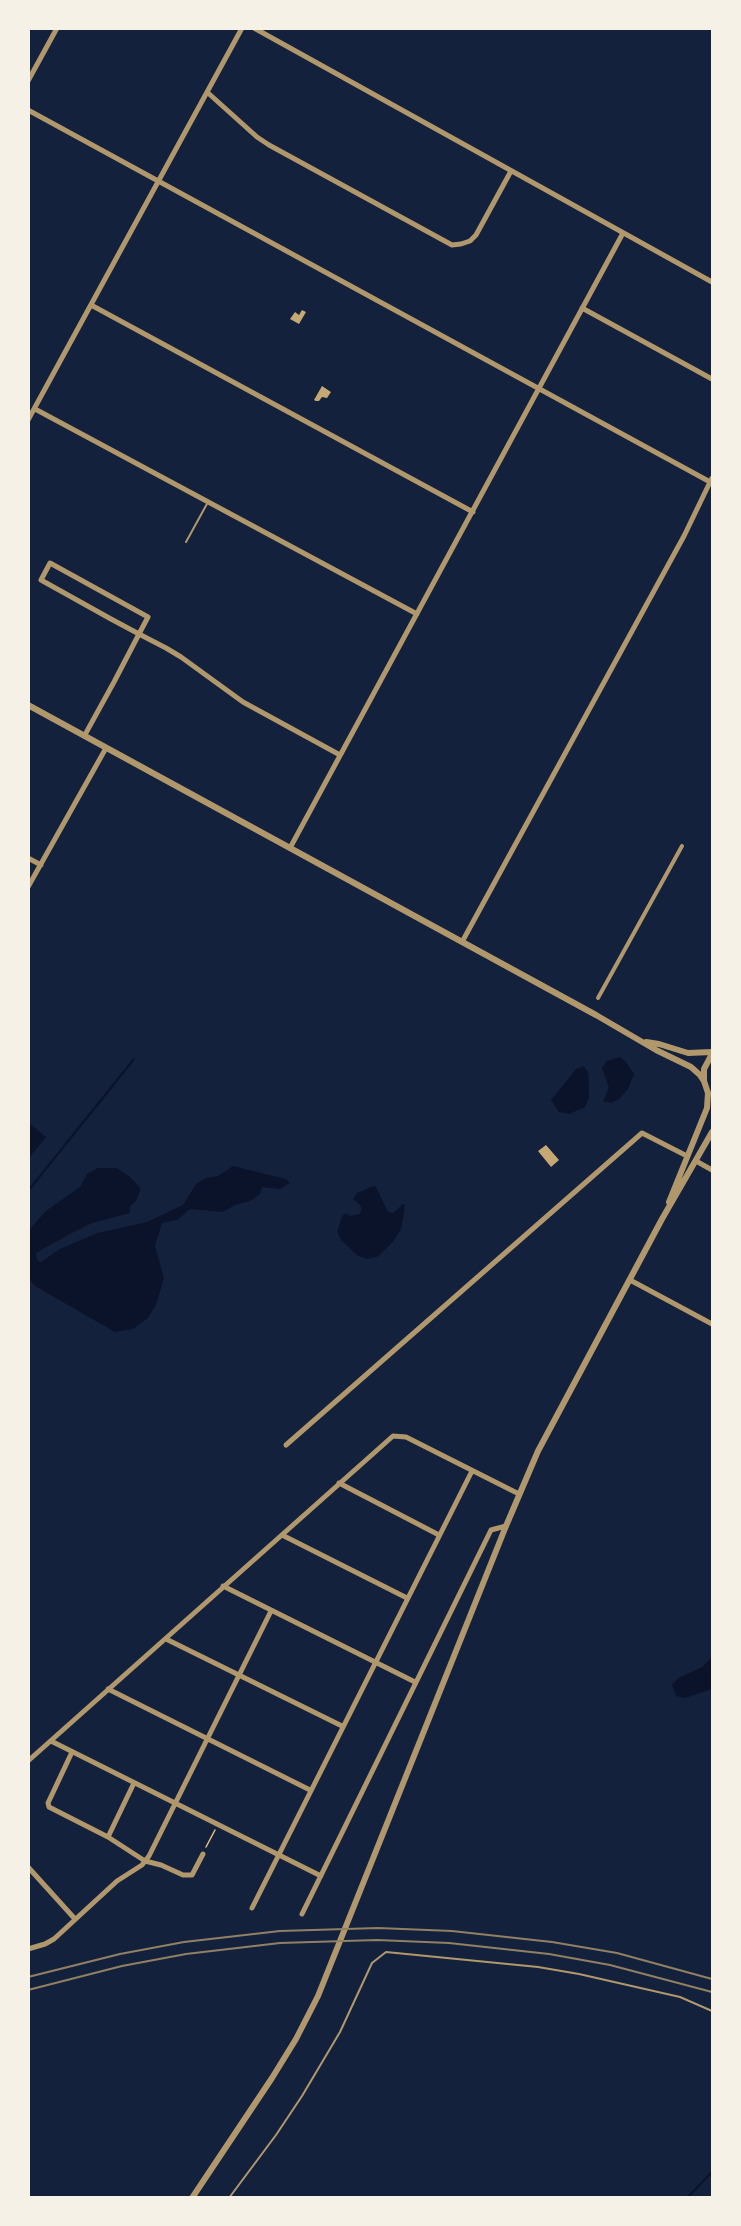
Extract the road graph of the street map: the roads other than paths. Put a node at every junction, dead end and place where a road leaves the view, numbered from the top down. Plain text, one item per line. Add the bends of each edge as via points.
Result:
1 (57, 28) edge
2 (242, 28) edge
3 (254, 28) edge
4 (28, 81) edge
5 (207, 92) junction
6 (28, 110) edge
7 (511, 171) junction
8 (159, 181) junction
9 (623, 233) junction
10 (712, 282) edge
11 (91, 305) junction
12 (582, 308) junction
13 (712, 379) edge
14 (539, 388) junction
15 (34, 409) junction
16 (28, 420) edge
17 (712, 481) edge
18 (208, 502) junction
19 (473, 512) junction
20 (186, 542) dead end
21 (417, 615) junction
22 (139, 634) junction
23 (28, 705) edge
24 (85, 735) junction
25 (106, 748) junction
26 (340, 755) junction
27 (682, 846) dead end
28 (290, 848) junction
29 (28, 858) edge
30 (41, 865) junction
31 (28, 887) edge
32 (462, 942) junction
33 (598, 998) dead end
34 (644, 1042) junction
35 (712, 1053) edge
36 (705, 1084) junction
37 (712, 1093) edge
38 (712, 1132) edge
39 (687, 1156) junction
40 (696, 1161) junction
41 (712, 1170) edge
42 (662, 1219) junction
43 (630, 1280) junction
44 (712, 1324) edge
45 (286, 1445) dead end
46 (472, 1471) junction
47 (339, 1483) junction
48 (519, 1494) junction
49 (506, 1526) junction
50 (282, 1535) junction
51 (438, 1535) junction
52 (223, 1587) junction
53 (407, 1598) junction
54 (271, 1611) junction
55 (166, 1639) junction
56 (375, 1662) junction
57 (240, 1675) junction
58 (416, 1682) junction
59 (108, 1689) junction
60 (342, 1726) junction
61 (208, 1739) junction
62 (51, 1741) junction
63 (72, 1752) junction
64 (28, 1761) edge
65 (134, 1783) junction
66 (310, 1790) junction
67 (176, 1804) junction
68 (108, 1837) junction
69 (203, 1854) road end
70 (279, 1854) junction
71 (145, 1861) junction
72 (28, 1867) edge
73 (321, 1876) junction
74 (252, 1908) dead end
75 (302, 1914) dead end
76 (75, 1919) junction
77 (28, 1949) edge
78 (712, 2011) edge
79 (192, 2198) edge
80 (229, 2198) edge

1 - 4 street
2 - 5 street
3 - 7 street
5 - 7 street via 269,145 452,244 470,241 476,235
5 - 8 street
6 - 8 street
7 - 9 street
8 - 11 street
8 - 14 street
9 - 10 street
9 - 12 street
11 - 15 street
11 - 19 street
12 - 13 street
12 - 14 street
14 - 17 street
14 - 19 street
15 - 16 street
15 - 18 street
17 - 32 street
18 - 20 lane
18 - 21 street
19 - 21 street
21 - 26 street
22 - 22 street via 40,580 50,564 148,617
22 - 24 street
22 - 26 street via 181,657 249,705
23 - 24 street
24 - 25 street
25 - 28 street
25 - 30 street
26 - 28 street
27 - 33 street
28 - 32 street
29 - 30 street
30 - 31 street
32 - 34 street
34 - 35 street via 688,1053
34 - 36 street via 696,1070
35 - 36 street via 704,1069
36 - 37 street
36 - 39 street via 707,1108
38 - 40 street
39 - 42 street
39 - 45 street via 642,1133
40 - 41 street
40 - 42 street
42 - 43 street
43 - 44 street
43 - 48 street
46 - 47 street via 398,1435 388,1439
46 - 48 street
46 - 51 street
47 - 50 street
47 - 51 street
48 - 49 street
49 - 58 street via 491,1530
49 - 79 street via 326,1977 284,2059
50 - 52 street
50 - 53 street
51 - 53 street
52 - 54 street
52 - 55 street
53 - 56 street
54 - 56 street
54 - 57 street
55 - 57 street
55 - 59 street
56 - 58 street
56 - 60 street
57 - 60 street
57 - 61 street
58 - 73 street
59 - 61 street
59 - 62 street
60 - 66 street
61 - 66 street
61 - 67 street
62 - 63 street
62 - 64 street
63 - 65 street
63 - 68 street via 49,1807
65 - 67 street
65 - 68 street
66 - 70 street
67 - 70 street
67 - 71 street
68 - 71 street
69 - 71 street via 188,1876
70 - 73 street
70 - 74 street
71 - 76 street
72 - 76 street
73 - 75 street
76 - 77 street via 50,1942
78 - 80 lane via 680,1997 579,1974 386,1952 372,1963 340,2032 302,2096

